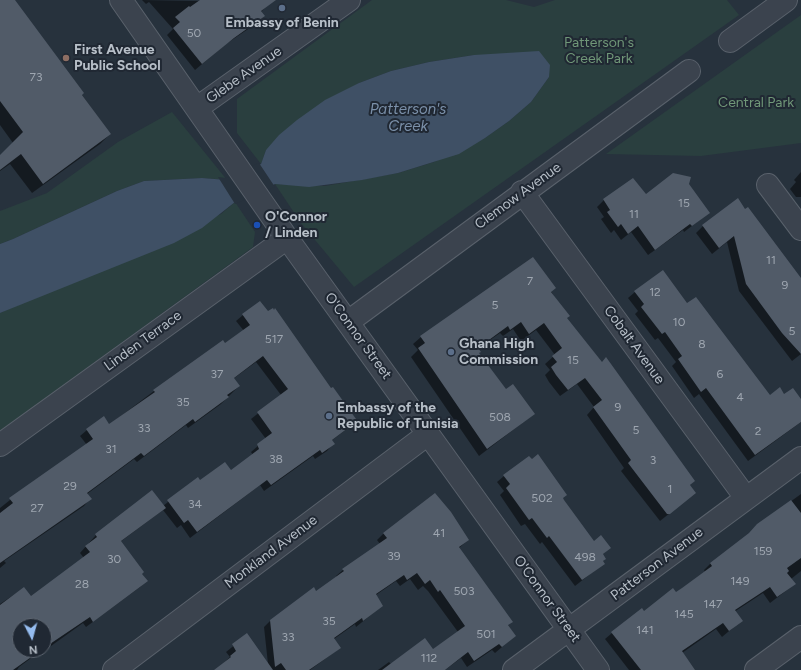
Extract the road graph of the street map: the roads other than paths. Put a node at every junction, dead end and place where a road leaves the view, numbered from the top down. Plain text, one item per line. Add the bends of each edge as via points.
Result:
1 (121, 0) edge
2 (349, 0) edge
3 (786, 0) edge
4 (730, 42) dead end
5 (689, 71) dead end
6 (197, 108) junction
7 (768, 185) dead end
8 (522, 192) junction
9 (801, 229) edge
10 (287, 238) junction
11 (348, 322) junction
12 (428, 434) junction
13 (0, 445) edge
14 (801, 458) edge
15 (746, 498) junction
16 (569, 631) junction
17 (801, 637) edge
18 (114, 670) edge
19 (514, 670) edge
20 (598, 670) edge
21 (756, 670) edge

1 - 6 street, O'Connor Street
2 - 6 street, Glebe Avenue
3 - 4 street
5 - 8 street, Clemow Avenue
6 - 10 street, O'Connor Street
7 - 9 street
8 - 11 street, Clemow Avenue
8 - 15 street, Cobalt Avenue
10 - 11 street, O'Connor Street
10 - 13 street, Linden Terrace
11 - 12 street, O'Connor Street
12 - 16 street, O'Connor Street
12 - 18 street, Monkland Avenue
14 - 15 street, Patterson Avenue
15 - 16 street, Patterson Avenue
16 - 19 street, Patterson Avenue
16 - 20 street, O'Connor Street
17 - 21 street

